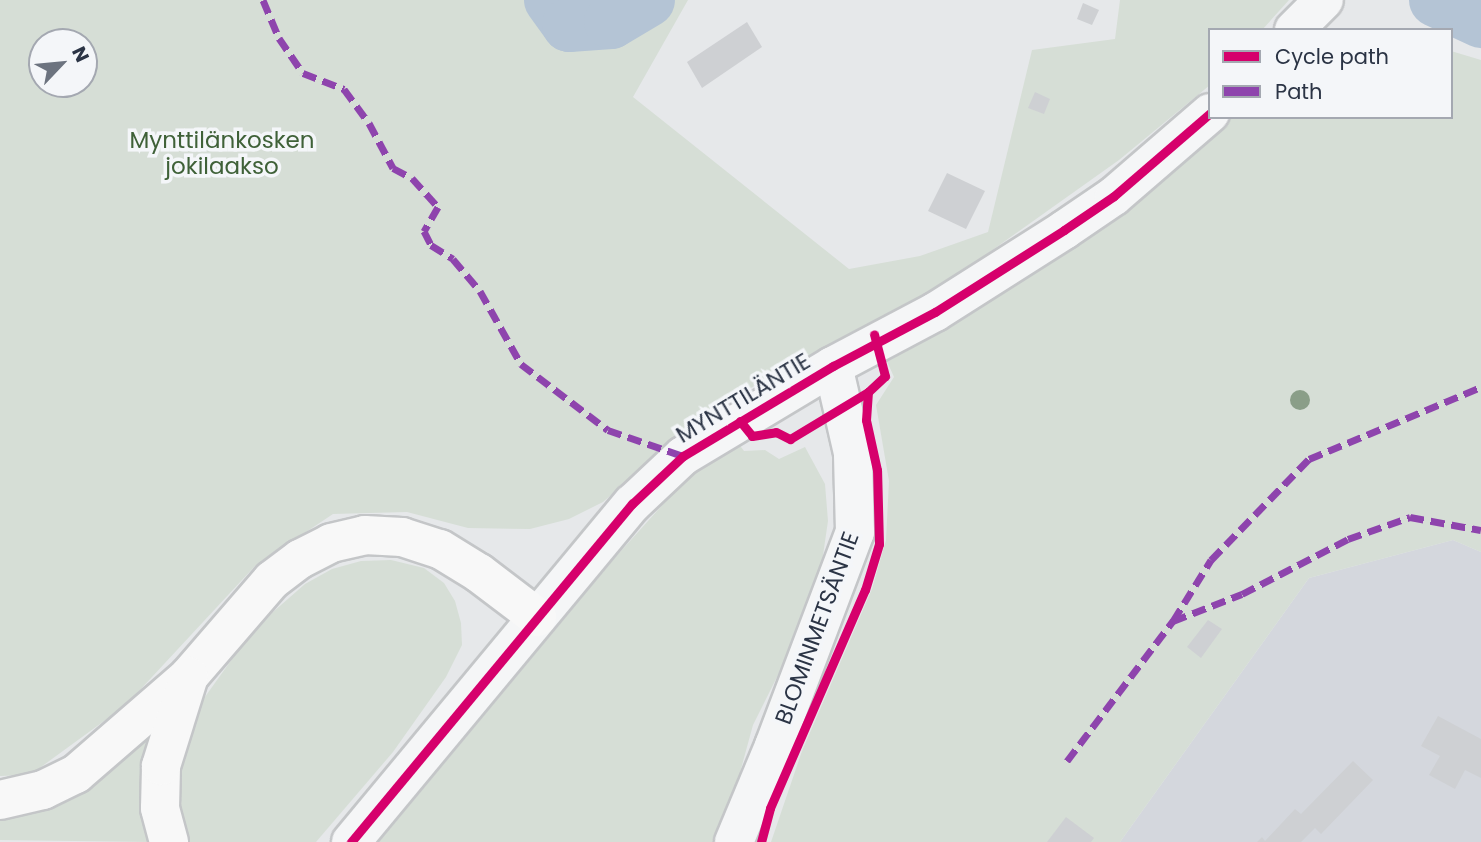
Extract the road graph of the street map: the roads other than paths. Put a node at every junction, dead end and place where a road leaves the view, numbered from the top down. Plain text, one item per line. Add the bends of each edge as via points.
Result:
1 (1324, 0) edge
2 (1296, 28) edge
3 (1208, 115) edge
4 (833, 366) junction
5 (537, 617) junction
6 (189, 676) junction
7 (0, 800) edge
8 (169, 842) edge
9 (351, 842) edge
10 (734, 842) edge

1 - 2 street
3 - 4 street, MYNTTILÄNTIE via 1114,196 972,290
4 - 5 street, MYNTTILÄNTIE via 683,456 632,504
4 - 10 street, BLOMINMETSÄNTIE via 853,453 855,532
5 - 6 highway via 440,549 402,537 365,535 331,543 272,580
5 - 9 street, MYNTTILÄNTIE
6 - 7 highway via 76,774 43,790
6 - 8 highway via 161,766 160,808

